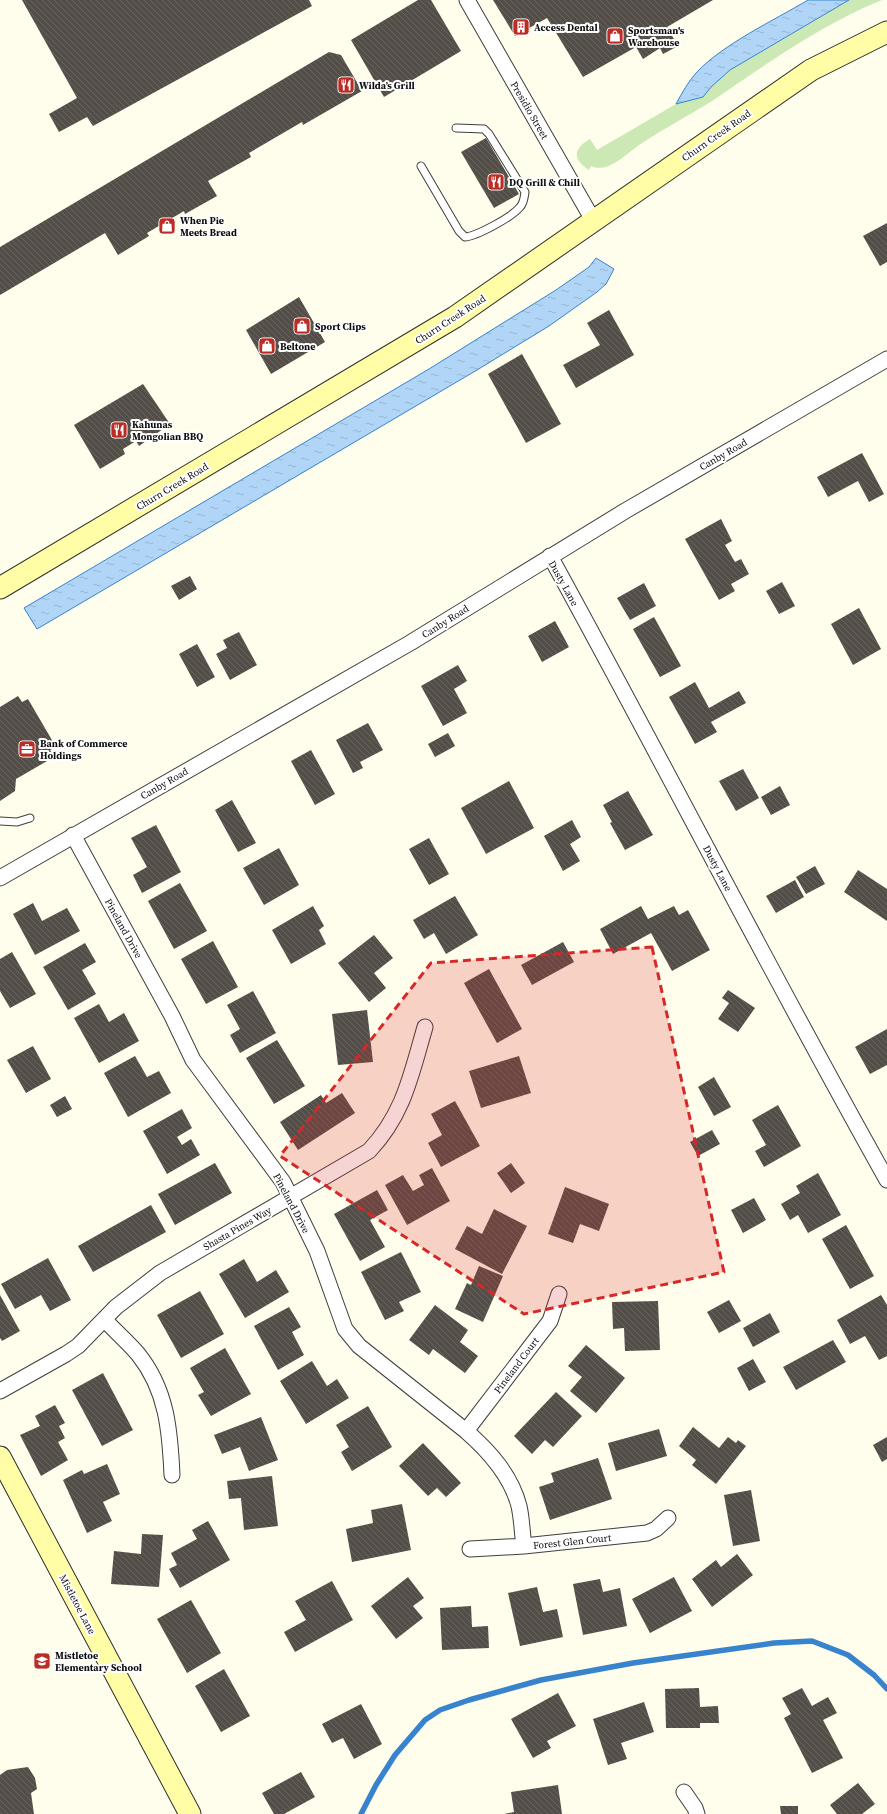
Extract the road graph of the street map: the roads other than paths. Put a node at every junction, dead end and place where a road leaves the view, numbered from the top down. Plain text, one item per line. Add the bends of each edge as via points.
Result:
1 (467, 0) edge
2 (887, 32) edge
3 (456, 128) dead end
4 (421, 166) dead end
5 (593, 220) junction
6 (887, 359) edge
7 (550, 556) junction
8 (0, 588) edge
9 (30, 818) dead end
10 (0, 821) edge
11 (73, 835) junction
12 (0, 878) edge
13 (425, 1027) dead end
14 (887, 1180) edge
15 (291, 1197) junction
16 (558, 1294) dead end
17 (104, 1319) junction
18 (0, 1391) edge
19 (466, 1431) junction
20 (0, 1458) edge
21 (172, 1475) dead end
22 (668, 1518) dead end
23 (524, 1546) junction
24 (470, 1549) dead end
25 (684, 1792) dead end
26 (190, 1814) edge
27 (697, 1814) edge

1 - 5 street, Presidio Street
2 - 5 main road, Churn Creek Road via 811,70
3 - 4 lane via 484,129 489,134 525,192 520,208 484,231 465,237 458,231
5 - 8 main road, Churn Creek Road via 455,317
6 - 7 street, Canby Road
7 - 11 street, Canby Road via 410,642
7 - 14 street, Dusty Lane via 829,1077
9 - 10 lane via 17,822
11 - 12 street, Canby Road
11 - 15 street, Pineland Drive via 194,1060 263,1153
13 - 15 street, Shasta Pines Way via 404,1098 393,1120 377,1142 362,1155
15 - 17 street, Shasta Pines Way via 160,1273 137,1289
15 - 19 street, Pineland Drive via 317,1251 338,1313 352,1339
16 - 19 street, Pineland Court via 550,1321
17 - 18 street, Shasta Pines Way via 78,1346
17 - 21 street via 138,1354 163,1400 169,1432
19 - 23 street, Pineland Drive via 508,1478 519,1507
20 - 26 main road, Mistletoe Lane
22 - 23 street, Forest Glen Court via 647,1533
23 - 24 street, Forest Glen Court
25 - 27 street

